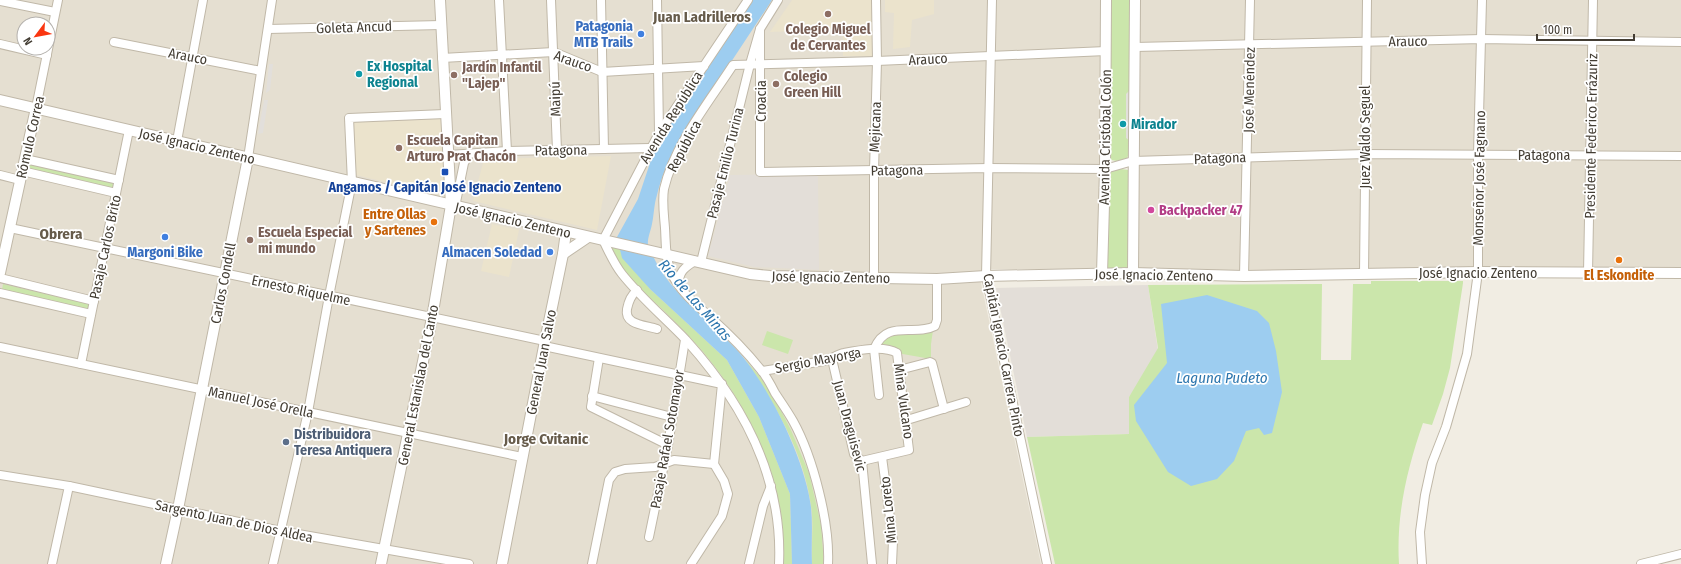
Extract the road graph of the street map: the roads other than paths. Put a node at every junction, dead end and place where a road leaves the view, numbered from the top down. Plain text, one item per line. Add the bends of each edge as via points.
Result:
1 (58, 0) edge
2 (203, 0) edge
3 (272, 0) edge
4 (440, 0) edge
5 (499, 0) edge
6 (551, 0) edge
7 (601, 0) edge
8 (657, 0) edge
9 (748, 0) edge
10 (778, 0) edge
11 (876, 0) edge
12 (992, 0) edge
13 (1106, 0) edge
14 (1135, 0) edge
15 (1250, 0) edge
16 (1367, 0) edge
17 (1482, 0) edge
18 (1593, 0) edge
19 (3, 1) edge
20 (56, 12) junction
21 (55, 16) edge
22 (441, 25) junction
23 (268, 29) junction
24 (760, 29) junction
25 (1482, 39) junction
26 (1593, 40) junction
27 (114, 42) dead end
28 (1366, 42) junction
29 (1681, 42) edge
30 (0, 44) edge
31 (1249, 44) junction
32 (1135, 47) junction
33 (16, 48) edge
34 (1106, 51) junction
35 (554, 52) junction
36 (502, 55) junction
37 (47, 56) edge
38 (992, 56) junction
39 (192, 57) junction
40 (442, 58) junction
41 (877, 61) junction
42 (750, 64) junction
43 (761, 64) junction
44 (704, 66) junction
45 (658, 70) junction
46 (261, 71) junction
47 (602, 72) junction
48 (0, 100) edge
49 (36, 108) junction
50 (445, 114) junction
51 (129, 130) junction
52 (659, 133) junction
53 (177, 141) junction
54 (650, 148) junction
55 (604, 149) junction
56 (557, 150) junction
57 (507, 151) junction
58 (469, 154) junction
59 (1365, 154) junction
60 (1478, 154) junction
61 (448, 155) junction
62 (1590, 155) junction
63 (1247, 156) junction
64 (1681, 156) edge
65 (248, 158) junction
66 (25, 159) junction
67 (1133, 161) junction
68 (989, 168) junction
69 (1105, 170) junction
70 (874, 171) junction
71 (760, 172) joint
72 (0, 175) edge
73 (21, 176) junction
74 (119, 180) junction
75 (352, 182) junction
76 (116, 193) junction
77 (453, 206) junction
78 (10, 228) junction
79 (566, 232) junction
80 (588, 237) junction
81 (607, 241) junction
82 (105, 248) junction
83 (2, 250) edge
84 (662, 253) junction
85 (563, 254) junction
86 (698, 262) junction
87 (1478, 272) junction
88 (1588, 272) junction
89 (0, 273) edge
90 (1133, 273) junction
91 (1681, 273) edge
92 (225, 274) junction
93 (1102, 274) junction
94 (1364, 274) junction
95 (986, 276) junction
96 (1244, 276) junction
97 (0, 278) edge
98 (874, 278) junction
99 (937, 279) junction
100 (679, 285) junction
101 (637, 290) junction
102 (0, 293) edge
103 (329, 296) junction
104 (94, 301) junction
105 (91, 314) junction
106 (432, 318) junction
107 (657, 328) dead end
108 (685, 340) junction
109 (544, 344) junction
110 (0, 348) edge
111 (874, 349) junction
112 (897, 353) joint
113 (599, 358) junction
114 (832, 359) junction
115 (81, 364) junction
116 (899, 370) junction
117 (762, 371) junction
118 (679, 375) junction
119 (722, 384) junction
120 (202, 390) junction
121 (879, 395) dead end
122 (592, 396) junction
123 (966, 402) dead end
124 (944, 408) junction
125 (308, 412) junction
126 (672, 416) junction
127 (907, 420) junction
128 (409, 433) junction
129 (668, 445) junction
130 (522, 457) junction
131 (882, 457) junction
132 (862, 461) junction
133 (664, 463) junction
134 (714, 464) junction
135 (0, 475) edge
136 (69, 486) junction
137 (771, 486) junction
138 (178, 510) junction
139 (281, 531) junction
140 (649, 537) dead end
141 (384, 549) junction
142 (1681, 554) edge
143 (52, 564) edge
144 (166, 564) edge
145 (273, 564) edge
146 (382, 564) edge
147 (469, 564) edge
148 (502, 564) edge
149 (592, 564) edge
150 (691, 564) edge
151 (749, 564) edge
152 (779, 564) edge
153 (828, 564) edge
154 (872, 564) edge
155 (892, 564) edge
156 (1047, 564) edge
157 (1422, 564) edge
158 (1641, 564) edge

1 - 20 street, Rómulo Correa
2 - 39 street
3 - 23 street, Carlos Condell
4 - 22 street, General Estanislao del Canto
5 - 36 street
6 - 35 street, Maipú
7 - 47 street
8 - 45 street
9 - 44 street, Avenida República
10 - 24 street
11 - 41 street, Mejicana
12 - 38 street, Capitán Ignacio Carrera Pinto
13 - 34 street, Avenida Cristóbal Colón
14 - 32 street, Avenida Cristóbal Colón
15 - 31 street, José Menéndez
16 - 28 street, Juez Waldo Seguel
17 - 25 street, Monseñor José Fagnano
18 - 26 street, Presidente Federico Errázuriz
19 - 20 street
20 - 21 street, Rómulo Correa
22 - 23 street, Goleta Ancud
22 - 40 street, General Estanislao del Canto
23 - 46 street, Carlos Condell
24 - 42 street, Pasaje Emilio Turina
24 - 43 street, Croacia
25 - 26 street, Arauco
25 - 28 street, Arauco
25 - 60 street, Monseñor José Fagnano
26 - 29 street, Arauco
26 - 62 street, Presidente Federico Errázuriz
27 - 39 street, Arauco
28 - 31 street, Arauco
28 - 59 street, Juez Waldo Seguel
30 - 33 street
31 - 32 street, Arauco
31 - 63 street, José Menéndez
32 - 67 street, Avenida Cristóbal Colón
34 - 38 street, Arauco
34 - 69 street, Avenida Cristóbal Colón
35 - 36 street, Arauco
35 - 47 street, Arauco
35 - 56 street, Maipú
36 - 40 street, Arauco
36 - 57 street
37 - 49 street, Rómulo Correa
38 - 41 street, Arauco
38 - 68 street, Capitán Ignacio Carrera Pinto
39 - 46 street, Arauco
39 - 53 street
40 - 50 street, General Estanislao del Canto
41 - 43 street, Arauco
41 - 70 street, Mejicana
42 - 43 street, Arauco
42 - 84 street, República via 733,65 686,137 670,170 664,189
42 - 86 street, Pasaje Emilio Turina
43 - 71 street, Croacia
44 - 45 street, Arauco
44 - 52 street, Avenida República
45 - 47 street, Arauco
45 - 52 street
46 - 65 street, Carlos Condell
47 - 55 street
48 - 49 street, José Ignacio Zenteno
49 - 51 street, José Ignacio Zenteno
49 - 66 street, Rómulo Correa
50 - 61 street, General Estanislao del Canto
50 - 75 street via 349,118
51 - 53 street, José Ignacio Zenteno
51 - 74 street, Pasaje Carlos Brito
52 - 54 street, Avenida República
53 - 65 street, José Ignacio Zenteno
54 - 55 street, Patagona
54 - 81 street, Avenida República
55 - 56 street, Patagona
56 - 57 street, Patagona
57 - 58 street, Patagona
58 - 61 street, Patagona
58 - 77 street via 464,163
59 - 60 street, Patagona
59 - 63 street, Patagona
59 - 94 street, Juez Waldo Seguel
60 - 62 street, Patagona
60 - 87 street, Monseñor José Fagnano
61 - 77 street, General Estanislao del Canto
62 - 64 street, Patagona
62 - 88 street, Presidente Federico Errázuriz
63 - 67 street, Patagona
63 - 96 street, José Menéndez
65 - 75 street, José Ignacio Zenteno
65 - 92 street, Carlos Condell
66 - 73 street, Rómulo Correa
66 - 74 street
67 - 69 street, Patagona
67 - 90 street, Avenida Cristóbal Colón
68 - 69 street, Patagona
68 - 70 street, Patagona
68 - 95 street, Capitán Ignacio Carrera Pinto
69 - 93 street, Avenida Cristóbal Colón
70 - 71 street, Patagona
70 - 98 street, Mejicana
72 - 73 street
73 - 76 street
73 - 78 street, Rómulo Correa
74 - 76 street, Pasaje Carlos Brito
75 - 77 street, José Ignacio Zenteno
75 - 103 street
76 - 82 street, Pasaje Carlos Brito
77 - 79 street, José Ignacio Zenteno
77 - 106 street, General Estanislao del Canto
78 - 82 street, Ernesto Riquelme
78 - 83 street, Rómulo Correa
79 - 80 street, José Ignacio Zenteno
79 - 85 street, General Juan Salvo
80 - 81 street, José Ignacio Zenteno
80 - 85 street
81 - 84 street, José Ignacio Zenteno
81 - 101 street via 622,274
82 - 92 street, Ernesto Riquelme
82 - 104 street, Pasaje Carlos Brito
83 - 89 street, Rómulo Correa
84 - 86 street, José Ignacio Zenteno
84 - 100 street
85 - 109 street, General Juan Salvo
86 - 98 street, José Ignacio Zenteno via 770,276
86 - 100 street via 684,268 678,278
87 - 88 street, José Ignacio Zenteno
87 - 94 street, José Ignacio Zenteno
87 - 157 street, Monseñor José Fagnano via 1467,354 1446,426 1432,463 1425,495 1420,532
88 - 91 street, José Ignacio Zenteno
90 - 93 street, José Ignacio Zenteno
90 - 96 street, José Ignacio Zenteno
92 - 103 street, Ernesto Riquelme
92 - 120 street, Carlos Condell
93 - 95 street, José Ignacio Zenteno
94 - 96 street, José Ignacio Zenteno
95 - 99 street, José Ignacio Zenteno
95 - 156 street, Capitán Ignacio Carrera Pinto
97 - 104 street
98 - 99 street, José Ignacio Zenteno
99 - 111 street via 938,320 934,326 927,329 893,331 876,343
100 - 117 street
101 - 107 street via 630,297 627,317 631,322
101 - 108 street
102 - 105 street
103 - 106 street, Ernesto Riquelme
103 - 125 street
104 - 105 street, Pasaje Carlos Brito
105 - 115 street, Pasaje Carlos Brito
106 - 109 street, Ernesto Riquelme
106 - 128 street, General Estanislao del Canto
108 - 118 street, Pasaje Rafael Sotomayor
108 - 119 street
109 - 113 street, Ernesto Riquelme
109 - 130 street, General Juan Salvo
110 - 115 street, Manuel José Orella
111 - 112 street, Sergio Mayorga via 892,350
111 - 114 street, Sergio Mayorga via 844,353
111 - 121 street
112 - 116 street, Mina Vulcano
113 - 118 street, Ernesto Riquelme
113 - 122 street
114 - 117 street, Sergio Mayorga
114 - 132 street, Juan Draguisevic via 854,454
115 - 120 street, Manuel José Orella
116 - 124 street via 932,363
116 - 127 street, Mina Vulcano
117 - 153 street via 794,422 810,464 819,492 829,554
118 - 119 street, Ernesto Riquelme
118 - 126 street, Pasaje Rafael Sotomayor
119 - 134 street
119 - 137 street via 757,447
120 - 125 street, Manuel José Orella
120 - 138 street, Carlos Condell
122 - 126 street
122 - 129 street via 591,407
123 - 124 street
124 - 127 street
125 - 128 street, Manuel José Orella
125 - 139 street
126 - 129 street, Pasaje Rafael Sotomayor
127 - 131 street, Mina Vulcano via 910,450
128 - 130 street, Manuel José Orella
128 - 141 street, General Estanislao del Canto
129 - 133 street, Pasaje Rafael Sotomayor
130 - 148 street, General Juan Salvo
131 - 132 street
131 - 155 street, Mina Loreto via 893,541
132 - 154 street, Juan Draguisevic
133 - 134 street via 674,460
133 - 140 street, Pasaje Rafael Sotomayor
133 - 149 street via 655,467 615,472 609,480
134 - 150 street via 728,494 722,516
135 - 136 street, Sargento Juan de Dios Aldea
136 - 138 street, Sargento Juan de Dios Aldea
136 - 143 street
137 - 151 street via 763,506
137 - 152 street via 779,529
138 - 139 street, Sargento Juan de Dios Aldea
138 - 144 street, Carlos Condell
139 - 141 street, Sargento Juan de Dios Aldea
139 - 145 street
141 - 146 street, General Estanislao del Canto
141 - 147 street, Sargento Juan de Dios Aldea
142 - 158 street

